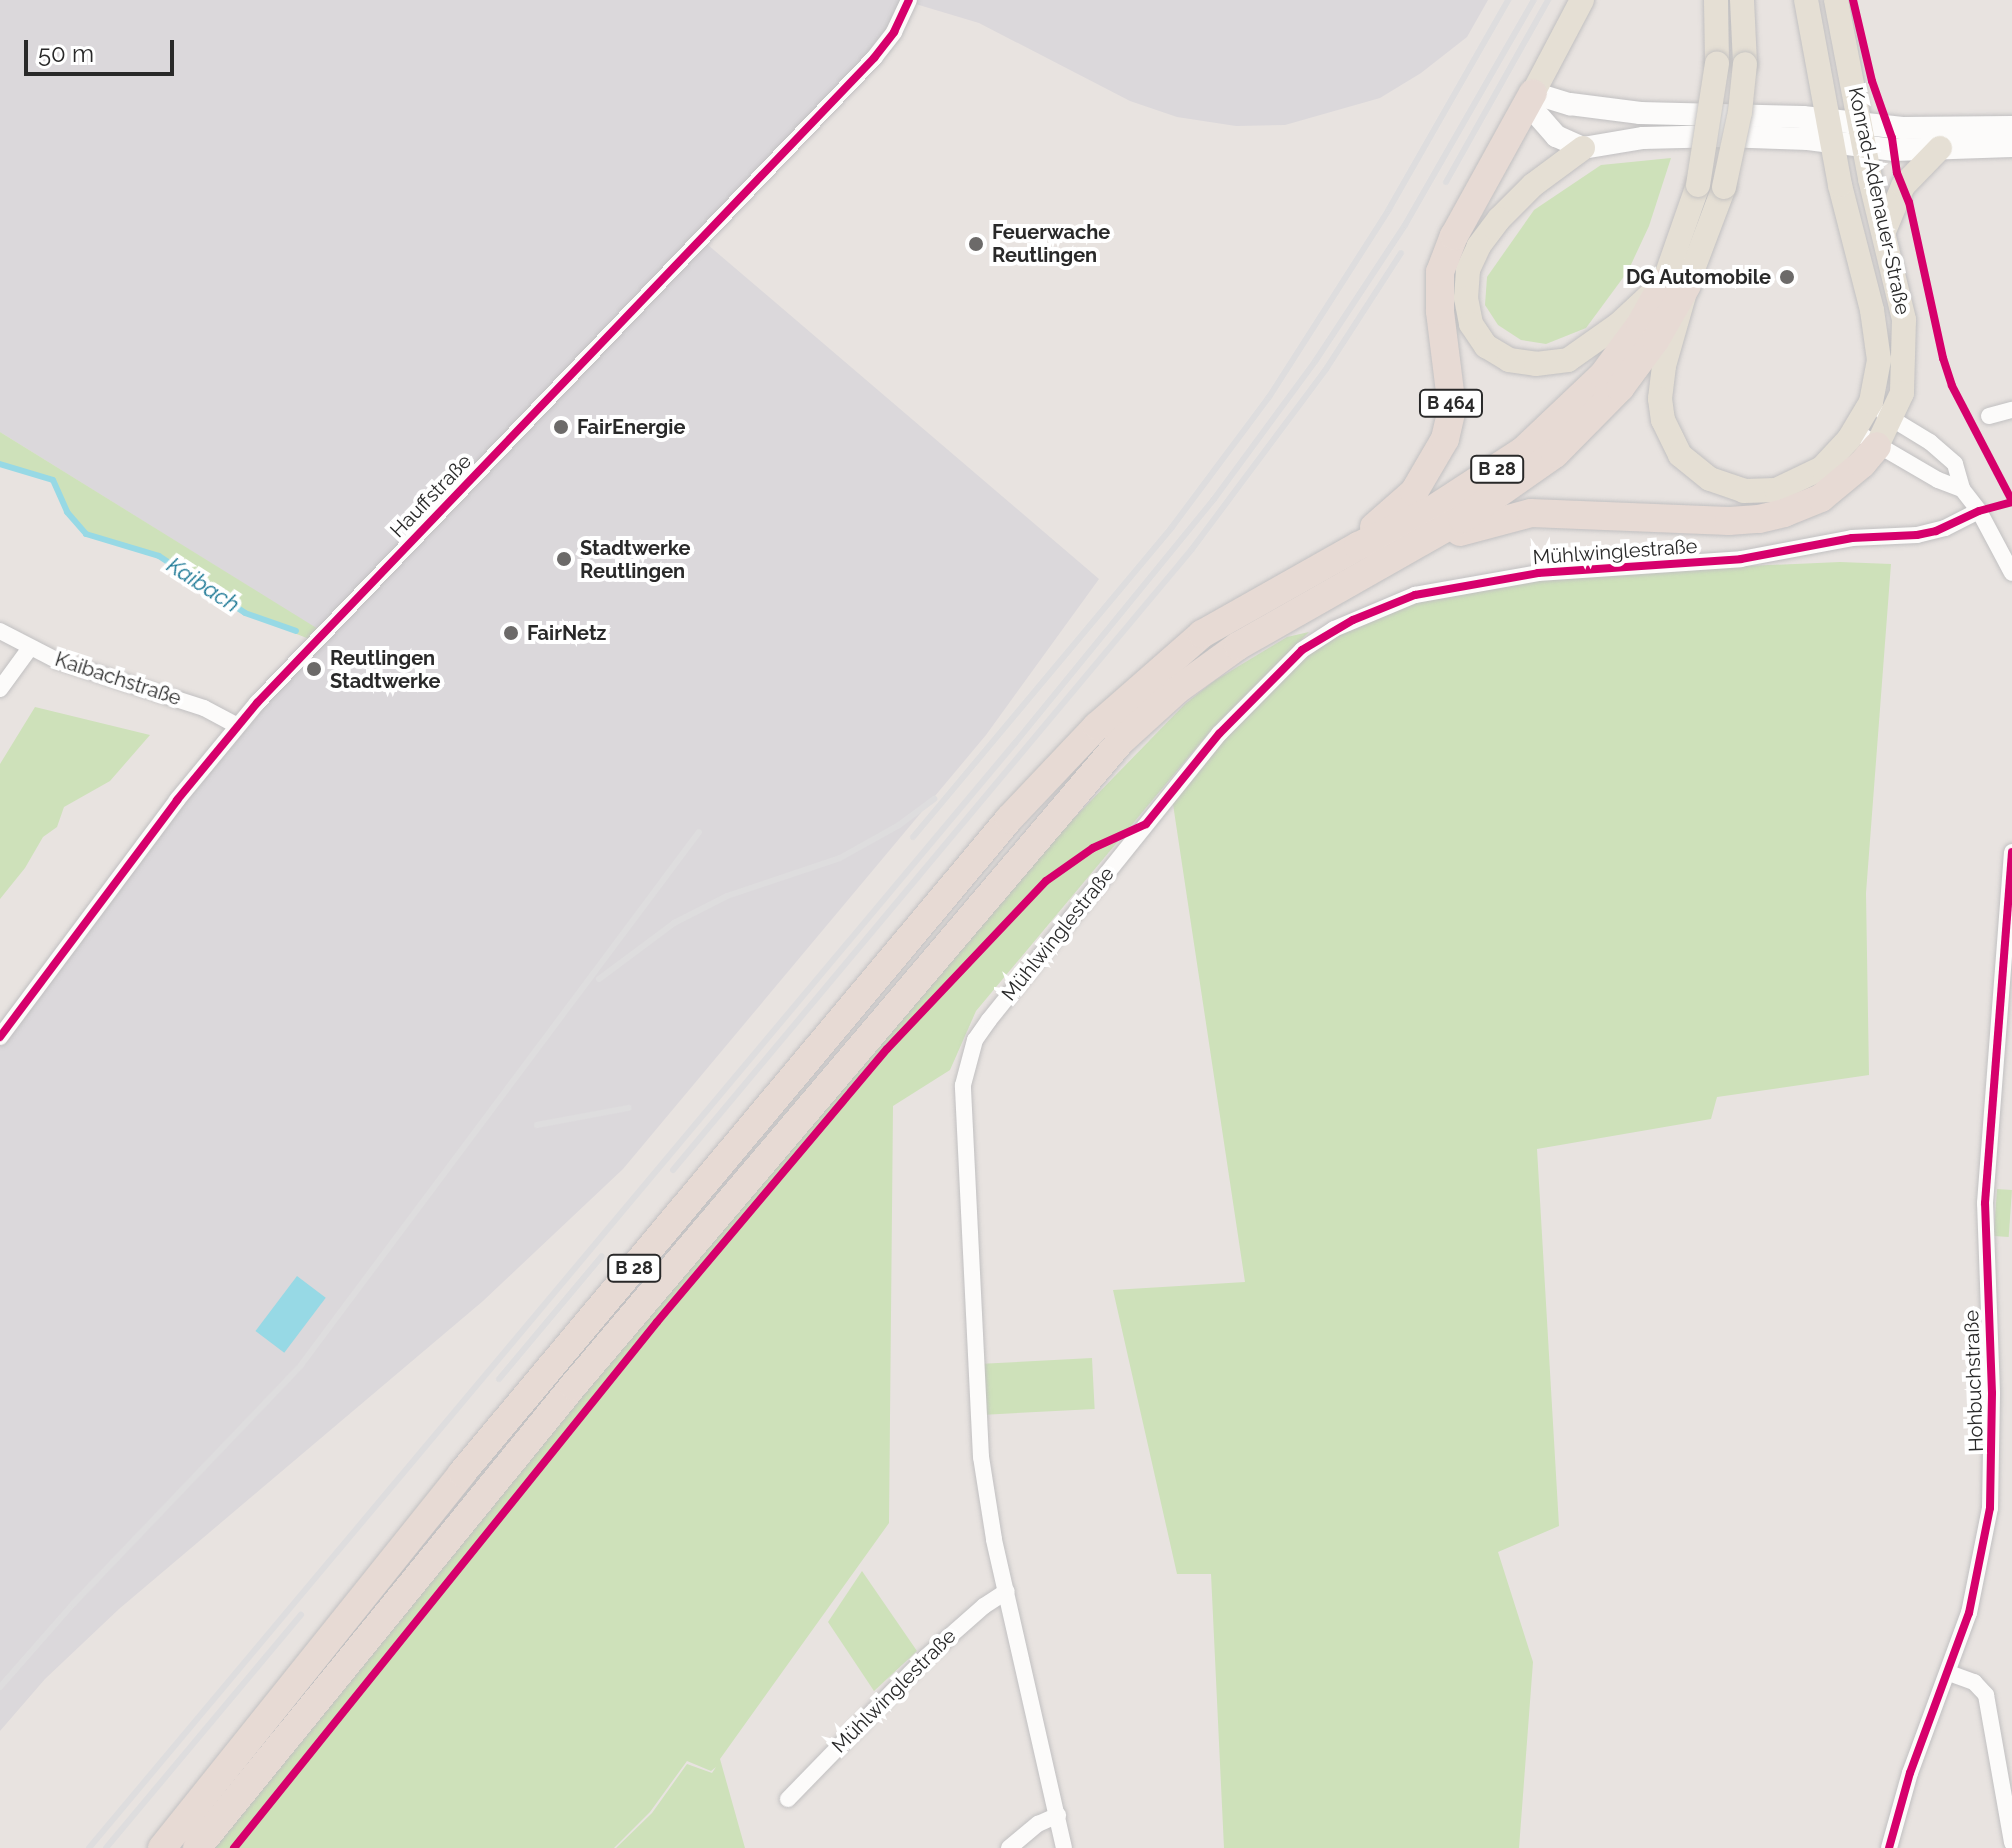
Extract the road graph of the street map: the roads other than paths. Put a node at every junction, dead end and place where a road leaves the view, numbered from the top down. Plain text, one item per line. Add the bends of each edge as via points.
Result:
1 (909, 0) edge
2 (1582, 0) edge
3 (1716, 0) edge
4 (1742, 0) edge
5 (1806, 0) edge
6 (1836, 0) edge
7 (1530, 98) junction
8 (2012, 127) edge
9 (1831, 131) junction
10 (1862, 135) junction
11 (2012, 146) edge
12 (1583, 148) junction
13 (1940, 148) junction
14 (1884, 231) junction
15 (1675, 283) junction
16 (1868, 407) junction
17 (2012, 410) edge
18 (1989, 416) dead end
19 (1892, 418) junction
20 (1865, 438) junction
21 (1962, 489) junction
22 (1979, 511) junction
23 (1358, 546) junction
24 (1411, 549) junction
25 (2012, 573) edge
26 (0, 631) edge
27 (30, 648) junction
28 (0, 689) edge
29 (238, 726) junction
30 (2012, 852) edge
31 (0, 1037) edge
32 (1007, 1591) junction
33 (1949, 1673) junction
34 (788, 1799) dead end
35 (1058, 1815) junction
36 (2012, 1843) edge
37 (162, 1848) edge
38 (197, 1848) edge
39 (1009, 1848) edge
40 (1064, 1848) edge
41 (1889, 1848) edge

1 - 29 street, Hauffstraße via 874,58
2 - 7 main road, B 464
3 - 15 main road, B 28, bridge via 1717,63 1698,185
4 - 15 main road, B 28, bridge via 1745,64 1724,187
5 - 9 main road, Konrad-Adenauer-Straße
6 - 10 main road, Konrad-Adenauer-Straße
7 - 9 street
7 - 12 street via 1556,136
7 - 23 highway, B 464 via 1454,236 1440,272 1452,408 1445,439 1414,492
8 - 10 street via 1902,128
9 - 10 street
9 - 12 street via 1643,138
9 - 16 main road, Konrad-Adenauer-Straße via 1877,339 1876,382
10 - 13 street via 1894,150
10 - 14 main road, Konrad-Adenauer-Straße
11 - 13 street
12 - 15 main road via 1533,185 1479,246 1468,270 1471,324 1486,346 1509,360 1568,360
13 - 14 main road via 1903,186
14 - 19 main road, Konrad-Adenauer-Straße via 1906,343 1902,393
15 - 20 main road via 1660,399 1669,438 1693,468 1727,487 1776,490 1822,468
15 - 23 highway, B 28 via 1625,348 1551,427 1463,491
15 - 24 highway, B 28 via 1639,363 1588,423 1510,488
16 - 19 street
16 - 20 main road, Konrad-Adenauer-Straße
17 - 18 street
19 - 20 main road, Konrad-Adenauer-Straße
19 - 21 street via 1955,464
20 - 21 street
20 - 24 highway via 1862,464 1832,491 1771,516 1729,521 1531,513
21 - 22 street
22 - 25 street
22 - 32 street, Mühlwinglestraße via 1917,535 1832,541 1763,557 1538,573 1415,595 1334,629 1302,650 1219,734 998,1007 975,1040 969,1059 963,1112 981,1457
23 - 37 highway, B 28 via 1202,634 1097,726 1009,819 453,1485
24 - 38 highway, B 28 via 1238,646 1177,690 1120,742 553,1409
26 - 27 street, Kaibachstraße
27 - 28 street
27 - 29 street, Kaibachstraße via 204,708
29 - 31 street, Hauffstraße
30 - 33 street, Hohbuchstraße via 1985,1203 1990,1508 1969,1613
32 - 34 street, Mühlwinglestraße via 925,1658
32 - 35 street, Mühlwinglestraße
33 - 36 street via 1974,1682 1986,1695
33 - 41 street, Hohbuchstraße via 1910,1773
35 - 39 street
35 - 40 street, Mühlwinglestraße

